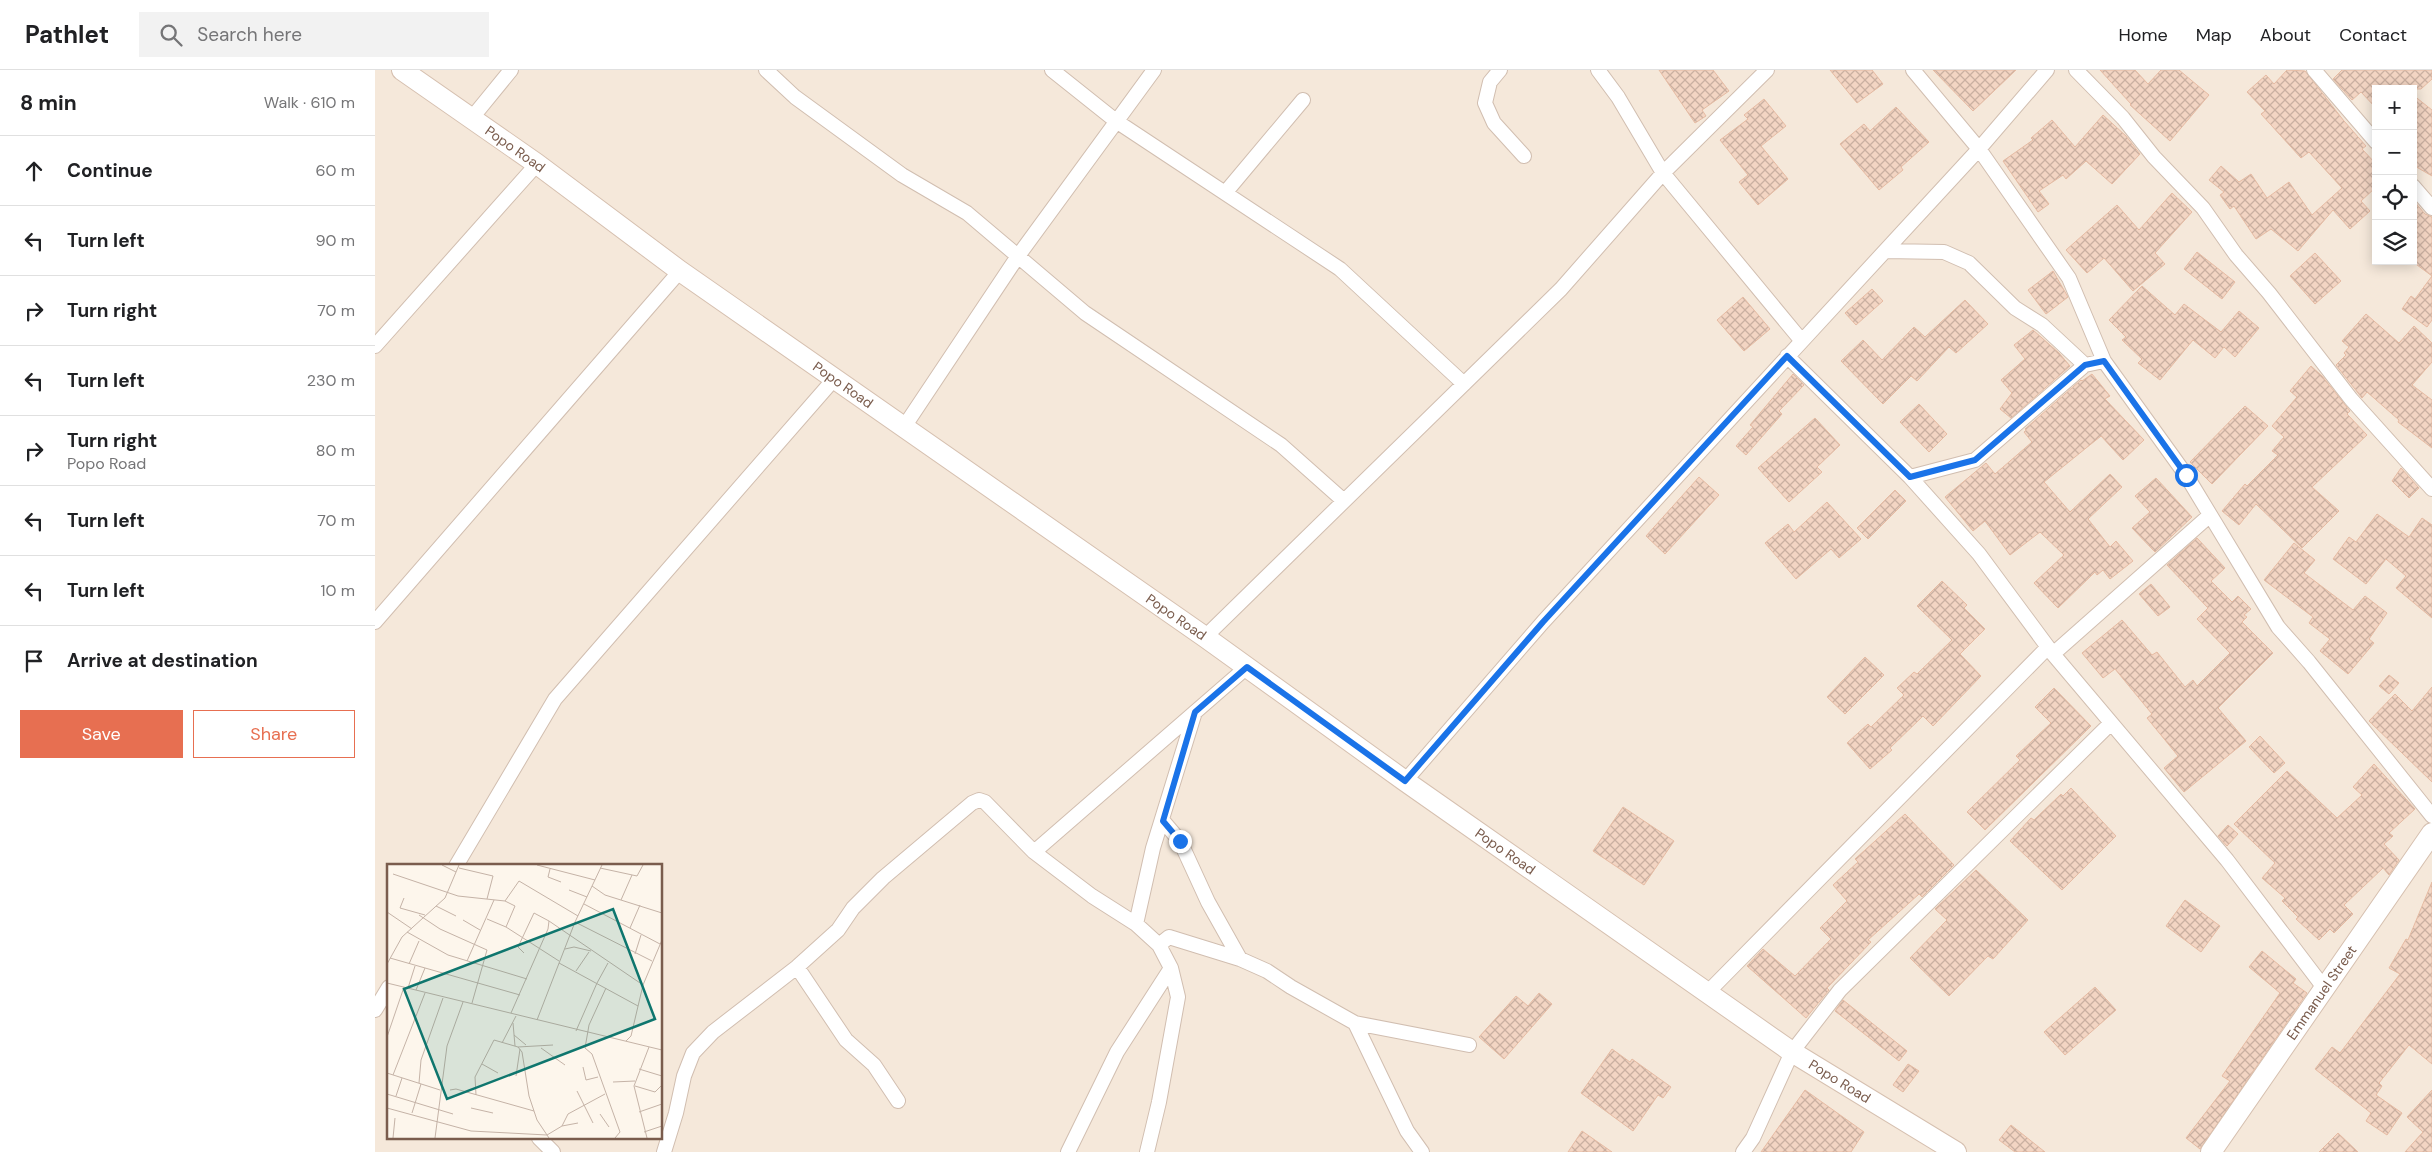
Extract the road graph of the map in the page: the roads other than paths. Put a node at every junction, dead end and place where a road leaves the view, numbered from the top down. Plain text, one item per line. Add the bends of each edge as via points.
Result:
1 (511, 70) edge
2 (766, 70) edge
3 (1052, 70) edge
4 (1153, 70) edge
5 (1500, 70) edge
6 (1598, 70) edge
7 (1767, 70) edge
8 (1913, 70) edge
9 (2047, 70) edge
10 (2076, 70) edge
11 (2314, 70) edge
12 (409, 72) edge
13 (1303, 100) dead end
14 (471, 119) junction
15 (1116, 121) junction
16 (2372, 137) edge
17 (1979, 149) junction
18 (1524, 156) dead end
19 (537, 164) junction
20 (1663, 173) junction
21 (2417, 191) edge
22 (1225, 193) junction
23 (2432, 208) edge
24 (1885, 251) junction
25 (1018, 256) junction
26 (680, 271) junction
27 (1801, 340) junction
28 (375, 346) edge
29 (1787, 356) junction
30 (2104, 361) junction
31 (2085, 365) junction
32 (835, 378) junction
33 (1464, 384) junction
34 (904, 427) junction
35 (1910, 477) junction
36 (2432, 489) edge
37 (1344, 501) junction
38 (2209, 516) junction
39 (375, 622) edge
40 (1205, 637) junction
41 (2050, 651) junction
42 (1247, 667) junction
43 (1195, 712) junction
44 (2110, 724) junction
45 (1405, 781) junction
46 (2432, 816) edge
47 (1163, 821) junction
48 (2432, 833) edge
49 (1034, 852) junction
50 (457, 864) edge
51 (1136, 924) junction
52 (1159, 944) junction
53 (1241, 959) junction
54 (797, 967) junction
55 (1171, 968) junction
56 (2325, 989) junction
57 (387, 990) edge
58 (1707, 993) junction
59 (375, 1010) edge
60 (1355, 1023) junction
61 (1469, 1044) dead end
62 (1793, 1052) junction
63 (898, 1101) dead end
64 (541, 1140) edge
65 (553, 1152) edge
66 (664, 1152) edge
67 (1068, 1152) edge
68 (1147, 1152) edge
69 (1422, 1152) edge
70 (1743, 1152) edge
71 (1956, 1152) edge
72 (2211, 1152) edge

1 - 14 street
2 - 25 street via 795,97 902,175 967,213
3 - 15 street
4 - 15 street
5 - 18 street via 1490,82 1485,103 1495,123
6 - 20 street via 1618,97
7 - 20 street
8 - 17 street
9 - 17 street
10 - 36 street via 2203,208 2236,255 2351,399
11 - 16 street
12 - 14 main road, Popo Road
13 - 22 street
14 - 19 main road, Popo Road
15 - 22 street
15 - 25 street
17 - 24 street
17 - 30 street via 2069,278
19 - 26 main road, Popo Road
19 - 28 street
20 - 27 street
20 - 33 street via 1561,289
21 - 23 street
22 - 33 street via 1340,269
24 - 27 street
24 - 31 street via 1944,252 1969,263 2015,308 2042,325
25 - 34 street
25 - 37 street via 1085,313 1281,445
26 - 32 main road, Popo Road
26 - 39 street
27 - 29 street
29 - 35 street
29 - 45 street via 1543,622
30 - 31 street
30 - 38 street via 2186,475
31 - 35 street via 1975,460
32 - 34 main road, Popo Road
32 - 50 street via 555,699
33 - 37 street
34 - 40 main road, Popo Road
35 - 41 street via 1979,554
37 - 40 street
38 - 41 street
38 - 46 street via 2278,627
40 - 42 main road, Popo Road
41 - 44 street
41 - 58 street
42 - 43 street
42 - 45 main road, Popo Road
43 - 47 street
43 - 49 street
44 - 56 street via 2227,860
44 - 62 street via 1840,990
45 - 58 main road, Popo Road
47 - 51 street via 1153,848
47 - 53 street via 1180,841 1208,902
48 - 56 main road, Emmanuel Street
49 - 51 street
49 - 54 street via 985,802 972,803 883,878 853,908 838,930
51 - 52 street
52 - 53 street via 1169,937
52 - 55 street
53 - 60 street via 1267,970
54 - 63 street via 846,1040 874,1065
54 - 66 street via 713,1032 693,1053
55 - 67 street via 1117,1052
55 - 68 street via 1177,997
56 - 72 main road, Emmanuel Street
57 - 59 street
58 - 62 main road, Popo Road
60 - 61 street
60 - 69 street via 1407,1131
62 - 70 street via 1753,1138
62 - 71 main road, Popo Road
64 - 65 street

